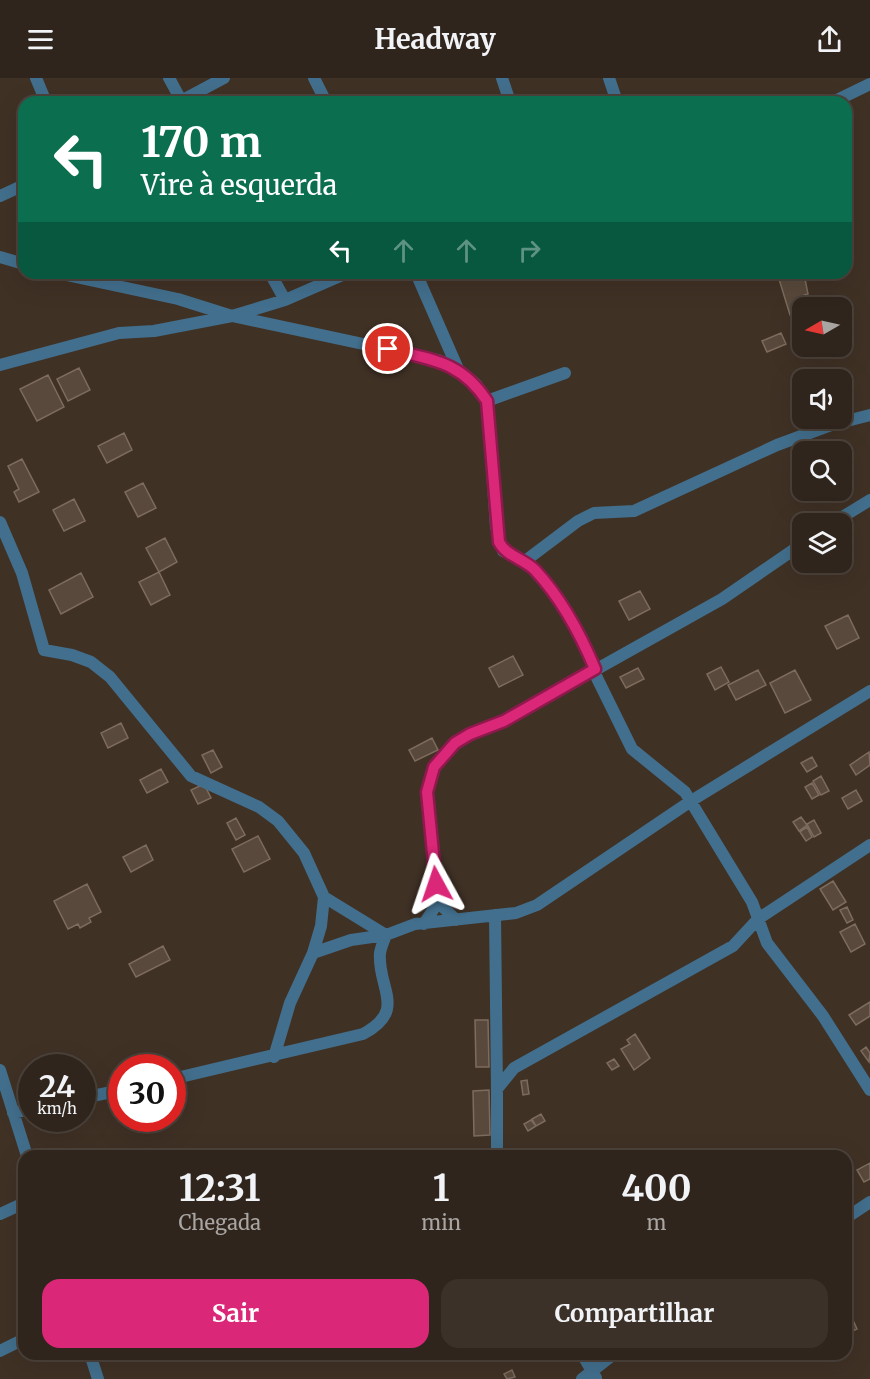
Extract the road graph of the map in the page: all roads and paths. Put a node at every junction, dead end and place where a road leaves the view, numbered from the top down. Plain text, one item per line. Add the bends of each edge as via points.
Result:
1 (36, 78) edge
2 (169, 78) edge
3 (224, 78) edge
4 (314, 78) edge
5 (502, 78) edge
6 (609, 78) edge
7 (870, 84) edge
8 (44, 96) edge
9 (178, 96) edge
10 (192, 96) edge
11 (323, 96) edge
12 (508, 96) edge
13 (615, 96) edge
14 (845, 96) edge
15 (18, 188) edge
16 (0, 196) edge
17 (0, 257) edge
18 (18, 262) edge
19 (84, 279) edge
20 (118, 279) edge
21 (273, 279) edge
22 (333, 279) edge
23 (419, 279) edge
24 (121, 287) junction
25 (285, 300) junction
26 (232, 316) junction
27 (0, 365) edge
28 (458, 369) junction
29 (565, 373) dead end
30 (487, 401) junction
31 (870, 415) edge
32 (870, 500) edge
33 (849, 513) edge
34 (0, 522) edge
35 (792, 551) edge
36 (525, 561) junction
37 (595, 669) junction
38 (870, 691) edge
39 (691, 801) junction
40 (870, 845) edge
41 (324, 897) junction
42 (438, 902) junction
43 (495, 915) junction
44 (758, 919) junction
45 (456, 920) junction
46 (424, 924) junction
47 (386, 935) junction
48 (313, 954) junction
49 (274, 1057) junction
50 (0, 1070) edge
51 (186, 1076) edge
52 (496, 1089) junction
53 (870, 1090) edge
54 (18, 1112) edge
55 (13, 1113) junction
56 (25, 1150) edge
57 (497, 1150) edge
58 (870, 1202) edge
59 (18, 1206) edge
60 (0, 1214) edge
61 (852, 1214) edge
62 (18, 1342) edge
63 (0, 1351) edge
64 (92, 1360) edge
65 (584, 1360) edge
66 (608, 1360) edge
67 (591, 1377) edge
68 (98, 1379) edge

1 - 8 street
2 - 9 street
3 - 10 street
4 - 11 street
5 - 12 street
6 - 13 street
7 - 14 street
15 - 16 street
17 - 18 street
19 - 24 street
20 - 24 street
21 - 25 street
22 - 25 street
23 - 28 street
24 - 26 street
25 - 26 street
26 - 27 street via 154,331 119,333
26 - 28 street via 438,360
28 - 30 street via 476,384
29 - 30 street
30 - 36 street via 499,542 503,551
31 - 36 street via 777,445 634,511 594,513
32 - 33 street
34 - 41 street via 22,573 44,650 91,662 123,691 191,776 259,807 278,821 304,853
35 - 37 street via 722,599
36 - 37 street via 558,597
37 - 39 street via 632,749 675,782
37 - 42 street via 504,721 470,734 443,754 427,792
38 - 39 street
39 - 43 street via 543,902 516,913
39 - 44 street via 752,902
40 - 44 street
41 - 47 street
41 - 48 street
42 - 45 street
42 - 46 street
43 - 45 street
43 - 52 street
44 - 52 street via 733,946 514,1068
44 - 53 street via 767,943 823,1016
45 - 46 street
46 - 47 street
47 - 48 street via 351,940
47 - 49 street via 380,952 388,1008 380,1023 363,1034
48 - 49 street via 293,993
49 - 51 street
50 - 55 street
52 - 57 street
54 - 55 street
55 - 56 street
58 - 61 street
59 - 60 street
62 - 63 street
64 - 68 street
65 - 67 street
66 - 67 street

